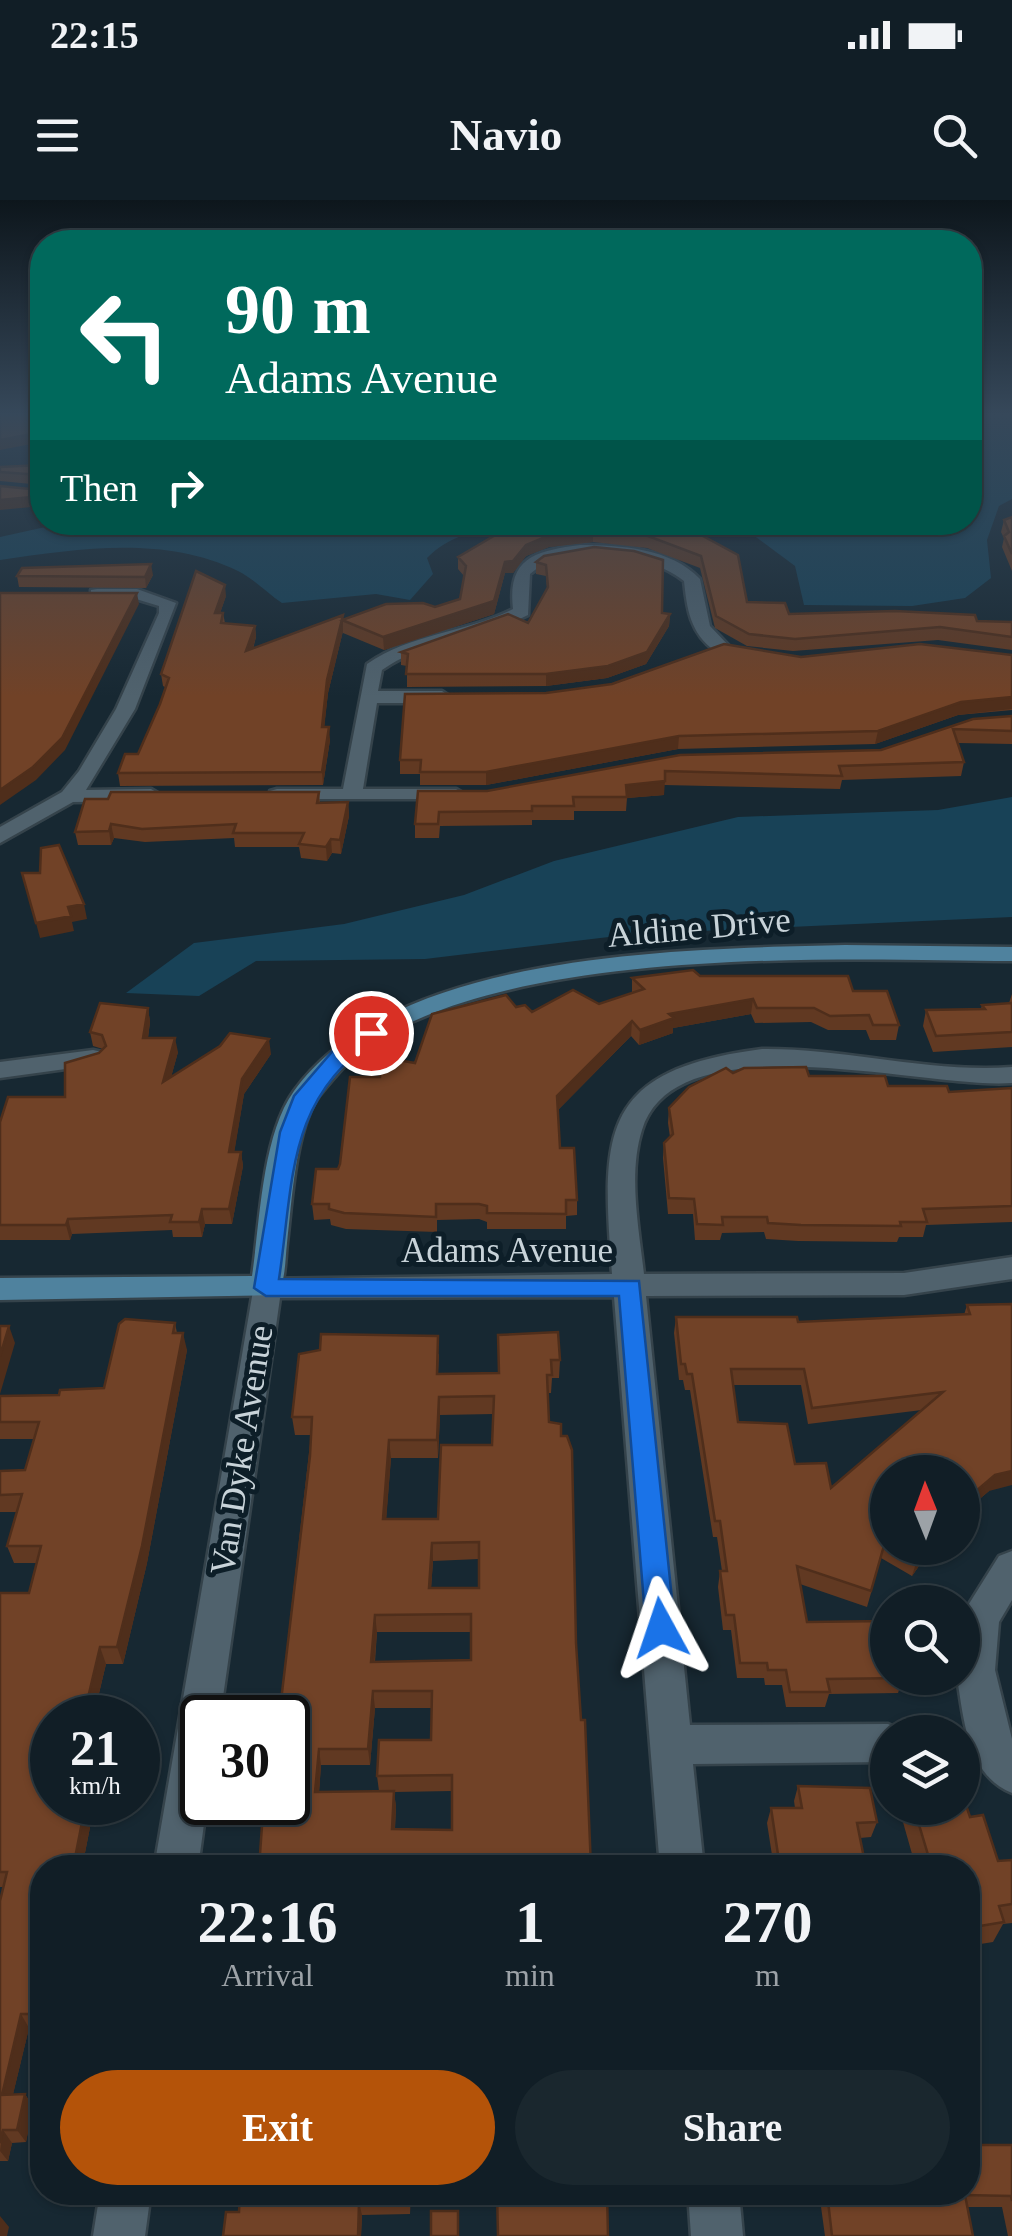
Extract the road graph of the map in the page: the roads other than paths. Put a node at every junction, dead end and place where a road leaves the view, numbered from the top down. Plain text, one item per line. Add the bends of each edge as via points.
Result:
1 (82, 594) edge
2 (720, 652) edge
3 (370, 697) junction
4 (469, 697) edge
5 (486, 794) edge
6 (182, 795) edge
7 (258, 795) edge
8 (352, 795) junction
9 (69, 796) junction
10 (0, 836) edge
11 (1012, 954) edge
12 (398, 1020) joint
13 (93, 1058) edge
14 (0, 1070) edge
15 (1012, 1075) edge
16 (1012, 1268) edge
17 (630, 1287) junction
18 (266, 1288) junction
19 (0, 1289) edge
20 (1012, 1567) edge
21 (870, 1743) edge
22 (671, 1745) junction
23 (988, 1752) edge
24 (178, 1855) edge
25 (681, 1855) edge
26 (124, 2205) edge
27 (714, 2205) edge
28 (119, 2236) edge
29 (717, 2236) edge

1 - 9 street via 151,596 168,603 114,737
2 - 3 street via 699,626 692,579 682,568 632,552 559,555 524,570 522,611 499,626 389,655 373,668
3 - 4 street
3 - 8 street
5 - 8 street
6 - 9 street
7 - 8 street
9 - 10 street
11 - 12 main road, Aldine Drive via 790,952 653,962 498,986
12 - 18 main road, Van Dyke Avenue via 344,1050 304,1096 291,1132
13 - 14 street
15 - 17 street via 968,1078 768,1054 724,1060 671,1079 647,1097 628,1126 623,1153
16 - 17 street, Adams Avenue via 904,1284
17 - 18 street, Adams Avenue
17 - 22 street
18 - 19 main road, Adams Avenue
18 - 24 street, Van Dyke Avenue
20 - 23 street via 980,1619 976,1670
21 - 22 street
22 - 25 street
26 - 28 street
27 - 29 street

